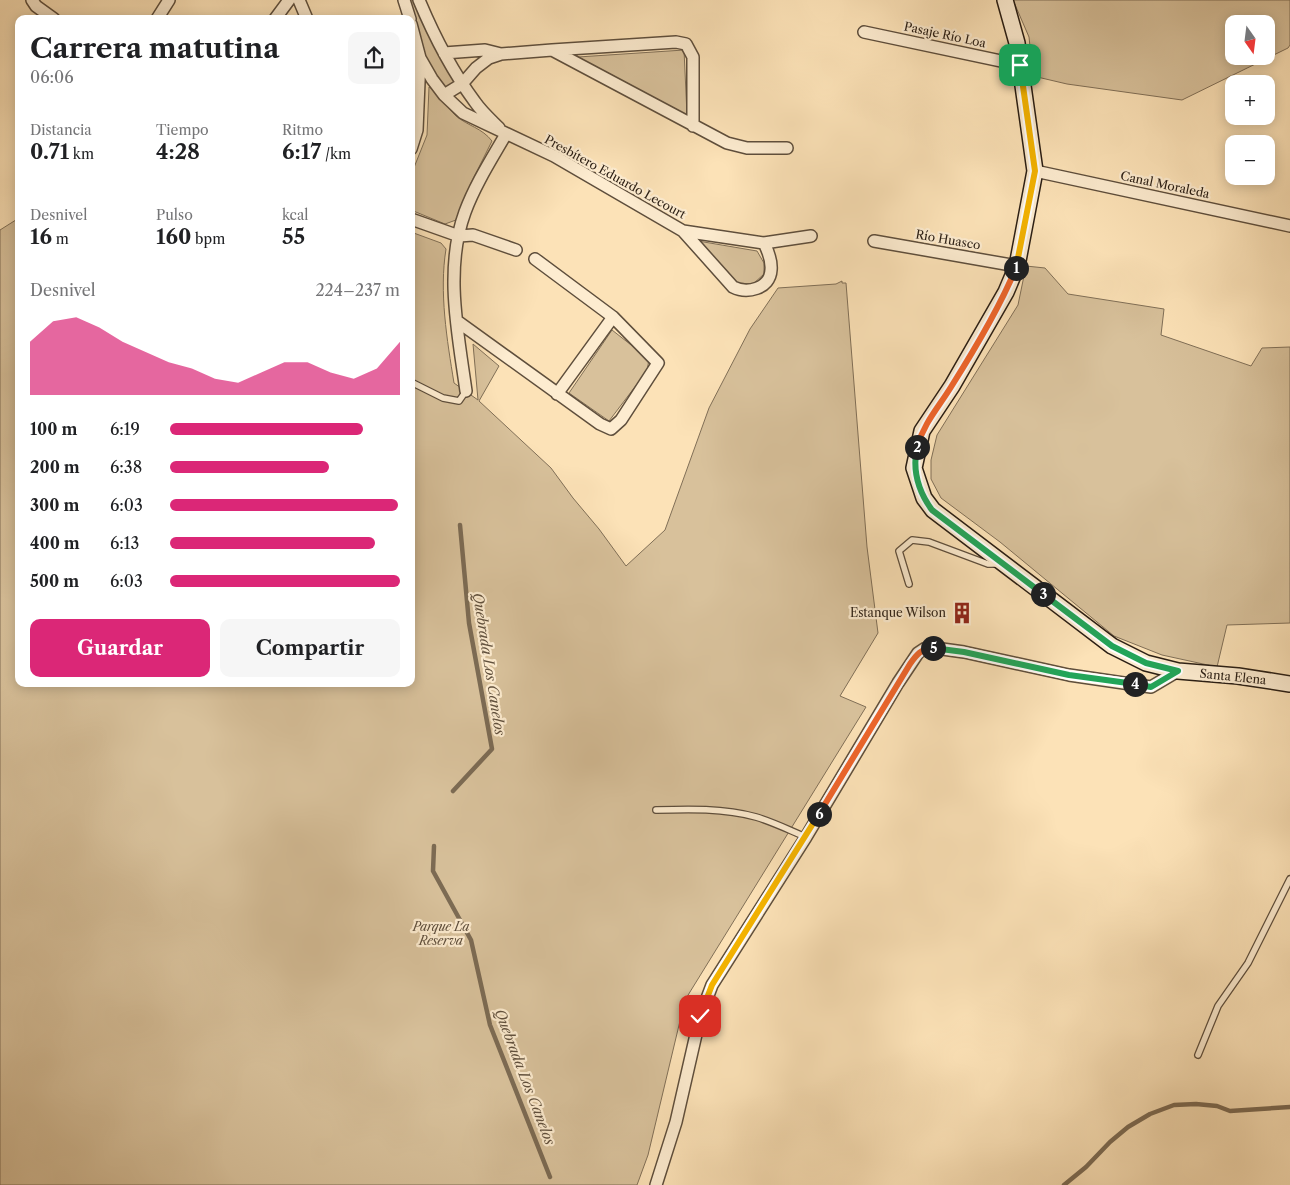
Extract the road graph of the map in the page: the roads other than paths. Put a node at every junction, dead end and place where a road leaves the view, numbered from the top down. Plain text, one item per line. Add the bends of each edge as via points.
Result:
1 (32, 0) edge
2 (169, 0) edge
3 (289, 0) edge
4 (299, 0) edge
5 (404, 0) edge
6 (419, 0) edge
7 (1005, 0) edge
8 (48, 15) edge
9 (160, 15) edge
10 (278, 15) edge
11 (305, 15) edge
12 (409, 15) edge
13 (864, 32) dead end
14 (415, 39) edge
15 (552, 50) junction
16 (444, 53) junction
17 (501, 54) junction
18 (420, 58) junction
19 (1020, 65) junction
20 (462, 84) junction
21 (444, 95) junction
22 (693, 126) junction
23 (415, 134) edge
24 (506, 134) junction
25 (787, 148) dead end
26 (1035, 171) junction
27 (415, 220) edge
28 (1290, 226) edge
29 (683, 231) junction
30 (459, 236) junction
31 (811, 236) dead end
32 (874, 241) dead end
33 (764, 243) junction
34 (516, 250) dead end
35 (535, 259) dead end
36 (1017, 266) junction
37 (612, 316) junction
38 (457, 321) junction
39 (415, 384) edge
40 (466, 391) joint
41 (557, 394) junction
42 (1004, 564) junction
43 (909, 584) dead end
44 (1178, 671) junction
45 (1290, 684) edge
46 (656, 810) dead end
47 (806, 837) junction
48 (1290, 879) edge
49 (1198, 1055) dead end
50 (656, 1185) edge

1 - 8 street
2 - 9 street
3 - 10 street
4 - 11 street
5 - 12 street
6 - 16 street, Presbítero Eduardo Lecourt
7 - 19 street, Santa Elena
13 - 19 street, Pasaje Río Loa
14 - 18 street, Presbítero Eduardo Lecourt
15 - 17 street
15 - 22 street
15 - 22 street via 686,44 693,57
16 - 17 street via 485,50
16 - 20 street, Presbítero Eduardo Lecourt
17 - 20 street via 476,68
18 - 21 street, Presbítero Eduardo Lecourt
18 - 23 street
19 - 26 street, Santa Elena
20 - 21 street
20 - 24 street, Presbítero Eduardo Lecourt via 476,104
21 - 24 street, Presbítero Eduardo Lecourt via 462,113
22 - 25 street via 734,145
24 - 29 street, Presbítero Eduardo Lecourt via 554,156
24 - 30 street via 478,182 464,214
26 - 28 street, Canal Moraleda
26 - 36 street, Santa Elena
27 - 30 street
29 - 33 street, Presbítero Eduardo Lecourt
29 - 33 street, Presbítero Eduardo Lecourt via 727,281 740,291 760,288 770,277 770,257
30 - 34 street via 473,235
30 - 38 street via 454,264
31 - 33 street
32 - 36 street, Río Huasco
35 - 37 street
36 - 42 street, Santa Elena via 990,321 922,431 914,468 924,498 932,510
37 - 41 street
37 - 41 street via 658,363 621,420 611,429
38 - 40 street
38 - 41 street
39 - 40 lane via 442,398 459,401
42 - 43 lane via 988,564 929,542 912,540 899,551
42 - 44 street, Santa Elena via 1112,646 1146,663
44 - 45 street, Santa Elena
44 - 47 street via 1151,687 1069,675 964,652 924,649 910,664
46 - 47 lane via 718,811 754,816
47 - 50 street via 712,985 700,1016 676,1122
48 - 49 lane via 1248,963 1218,1006

